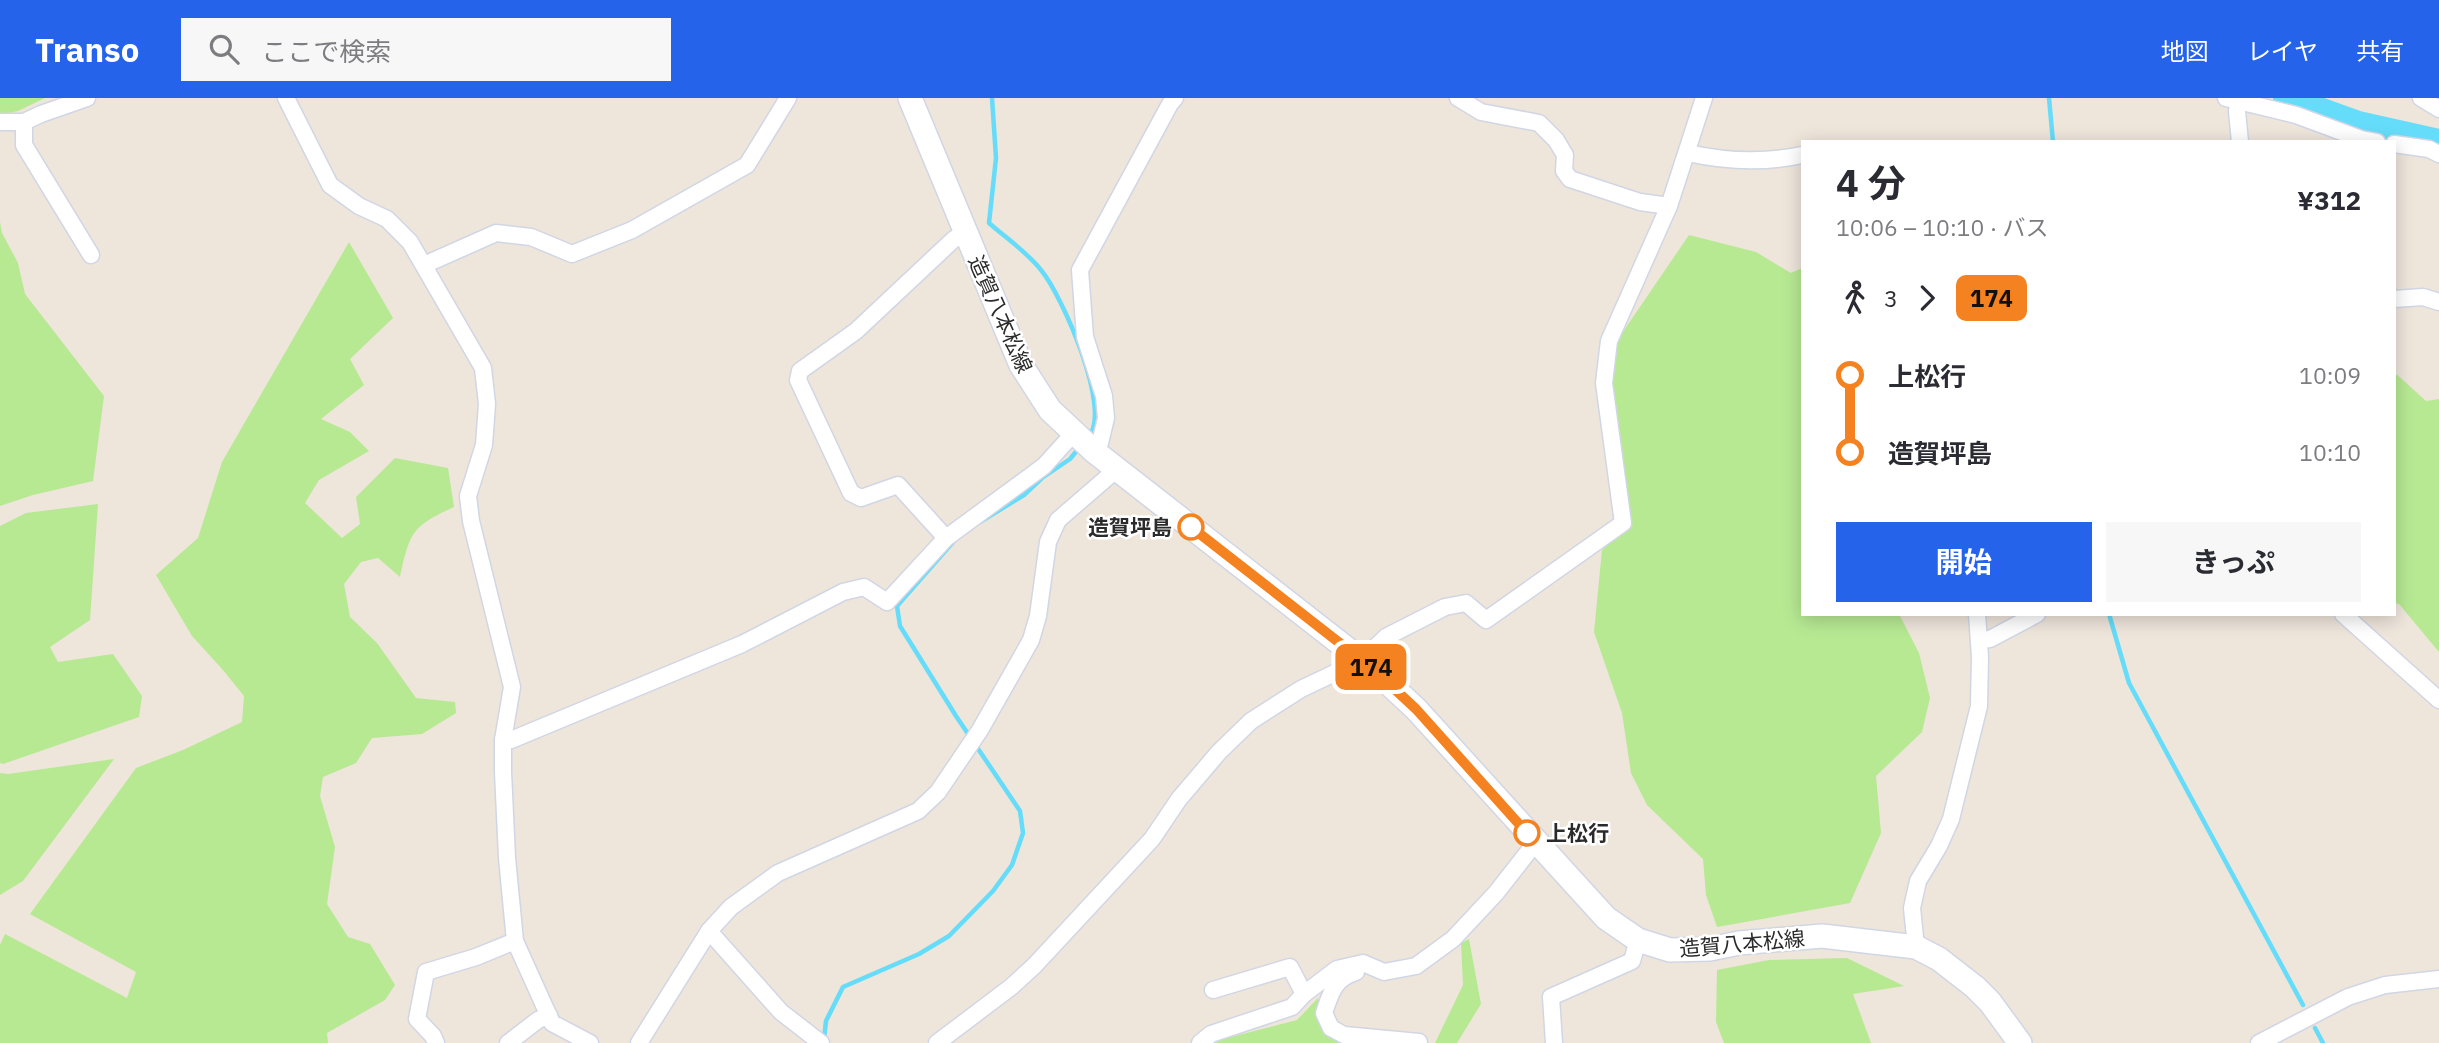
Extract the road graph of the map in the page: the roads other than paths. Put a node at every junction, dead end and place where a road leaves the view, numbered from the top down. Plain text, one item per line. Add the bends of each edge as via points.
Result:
1 (87, 98) edge
2 (286, 98) edge
3 (788, 98) edge
4 (909, 98) edge
5 (1175, 98) edge
6 (1458, 98) edge
7 (1704, 98) edge
8 (2421, 98) edge
9 (2232, 100) edge
10 (2439, 109) edge
11 (0, 122) edge
12 (24, 122) junction
13 (2240, 140) edge
14 (2366, 140) edge
15 (2396, 144) edge
16 (1688, 153) junction
17 (2439, 154) edge
18 (1801, 155) edge
19 (1669, 206) junction
20 (965, 232) junction
21 (91, 255) dead end
22 (424, 265) junction
23 (2396, 299) edge
24 (2439, 302) edge
25 (1083, 443) junction
26 (1117, 469) junction
27 (946, 538) junction
28 (1977, 616) edge
29 (2033, 616) edge
30 (2345, 616) edge
31 (1979, 640) junction
32 (1362, 660) junction
33 (2439, 700) edge
34 (503, 740) junction
35 (1536, 842) junction
36 (709, 930) junction
37 (1638, 940) junction
38 (515, 941) junction
39 (1916, 947) junction
40 (1363, 963) junction
41 (2439, 979) edge
42 (1213, 990) dead end
43 (1304, 994) junction
44 (549, 1015) junction
45 (816, 1040) edge
46 (1419, 1042) edge
47 (436, 1043) edge
48 (508, 1043) edge
49 (590, 1043) edge
50 (639, 1043) edge
51 (937, 1043) edge
52 (1200, 1043) edge
53 (1554, 1043) edge
54 (2020, 1043) edge
55 (2259, 1043) edge

1 - 12 street
2 - 22 street via 330,185 387,219 410,242
3 - 22 street via 747,165 632,230 572,254 531,237 496,233
4 - 20 main road, 造賀八本松線
5 - 25 street via 1080,270 1085,337 1104,396 1106,418 1100,443
6 - 19 street via 1481,111 1539,123 1565,155 1564,171 1570,179 1640,202
7 - 16 street
8 - 10 street
9 - 13 street
9 - 14 street via 2296,115
11 - 12 street
12 - 21 street via 24,145
15 - 17 street
16 - 18 street via 1764,160
16 - 19 street
19 - 32 street via 1609,341 1604,383 1623,523 1486,620 1465,603 1445,607 1386,637
20 - 25 main road, 造賀八本松線 via 1021,365 1050,410
20 - 27 street via 856,331 800,371 797,380 851,493 860,498 898,485
22 - 34 street via 483,368 488,404 484,445 468,496 512,687
23 - 24 street via 2423,297
25 - 26 main road, 造賀八本松線
25 - 27 street
26 - 32 main road, 造賀八本松線
26 - 36 street via 1058,520 1048,542 1031,640 980,730 937,792 918,811 778,873 731,907
27 - 34 street via 887,602 864,587 843,592 742,644
28 - 31 street
29 - 31 street via 1990,639
30 - 33 street
31 - 39 street via 1979,706 1951,818 1918,881 1912,908
32 - 35 main road, 造賀八本松線 via 1416,709
32 - 51 street via 1301,689 1251,721 1179,799 1152,839 1034,966
34 - 38 street
35 - 37 main road, 造賀八本松線 via 1606,918
35 - 40 street via 1496,893 1435,954 1416,966 1384,972
36 - 45 street via 781,1012
36 - 50 street
37 - 39 main road, 造賀八本松線 via 1670,950 1822,936
37 - 53 street via 1632,961 1551,997
38 - 44 street
38 - 47 street via 426,972 416,1019
39 - 54 main road, 造賀八本松線 via 1975,987
40 - 43 street via 1338,969
40 - 46 street via 1361,971 1344,976 1332,990 1324,1013 1331,1028 1344,1035
41 - 55 street via 2385,985 2348,996
42 - 43 street via 1290,967
43 - 52 street via 1292,1007 1211,1034
44 - 48 street
44 - 49 street via 552,1023

